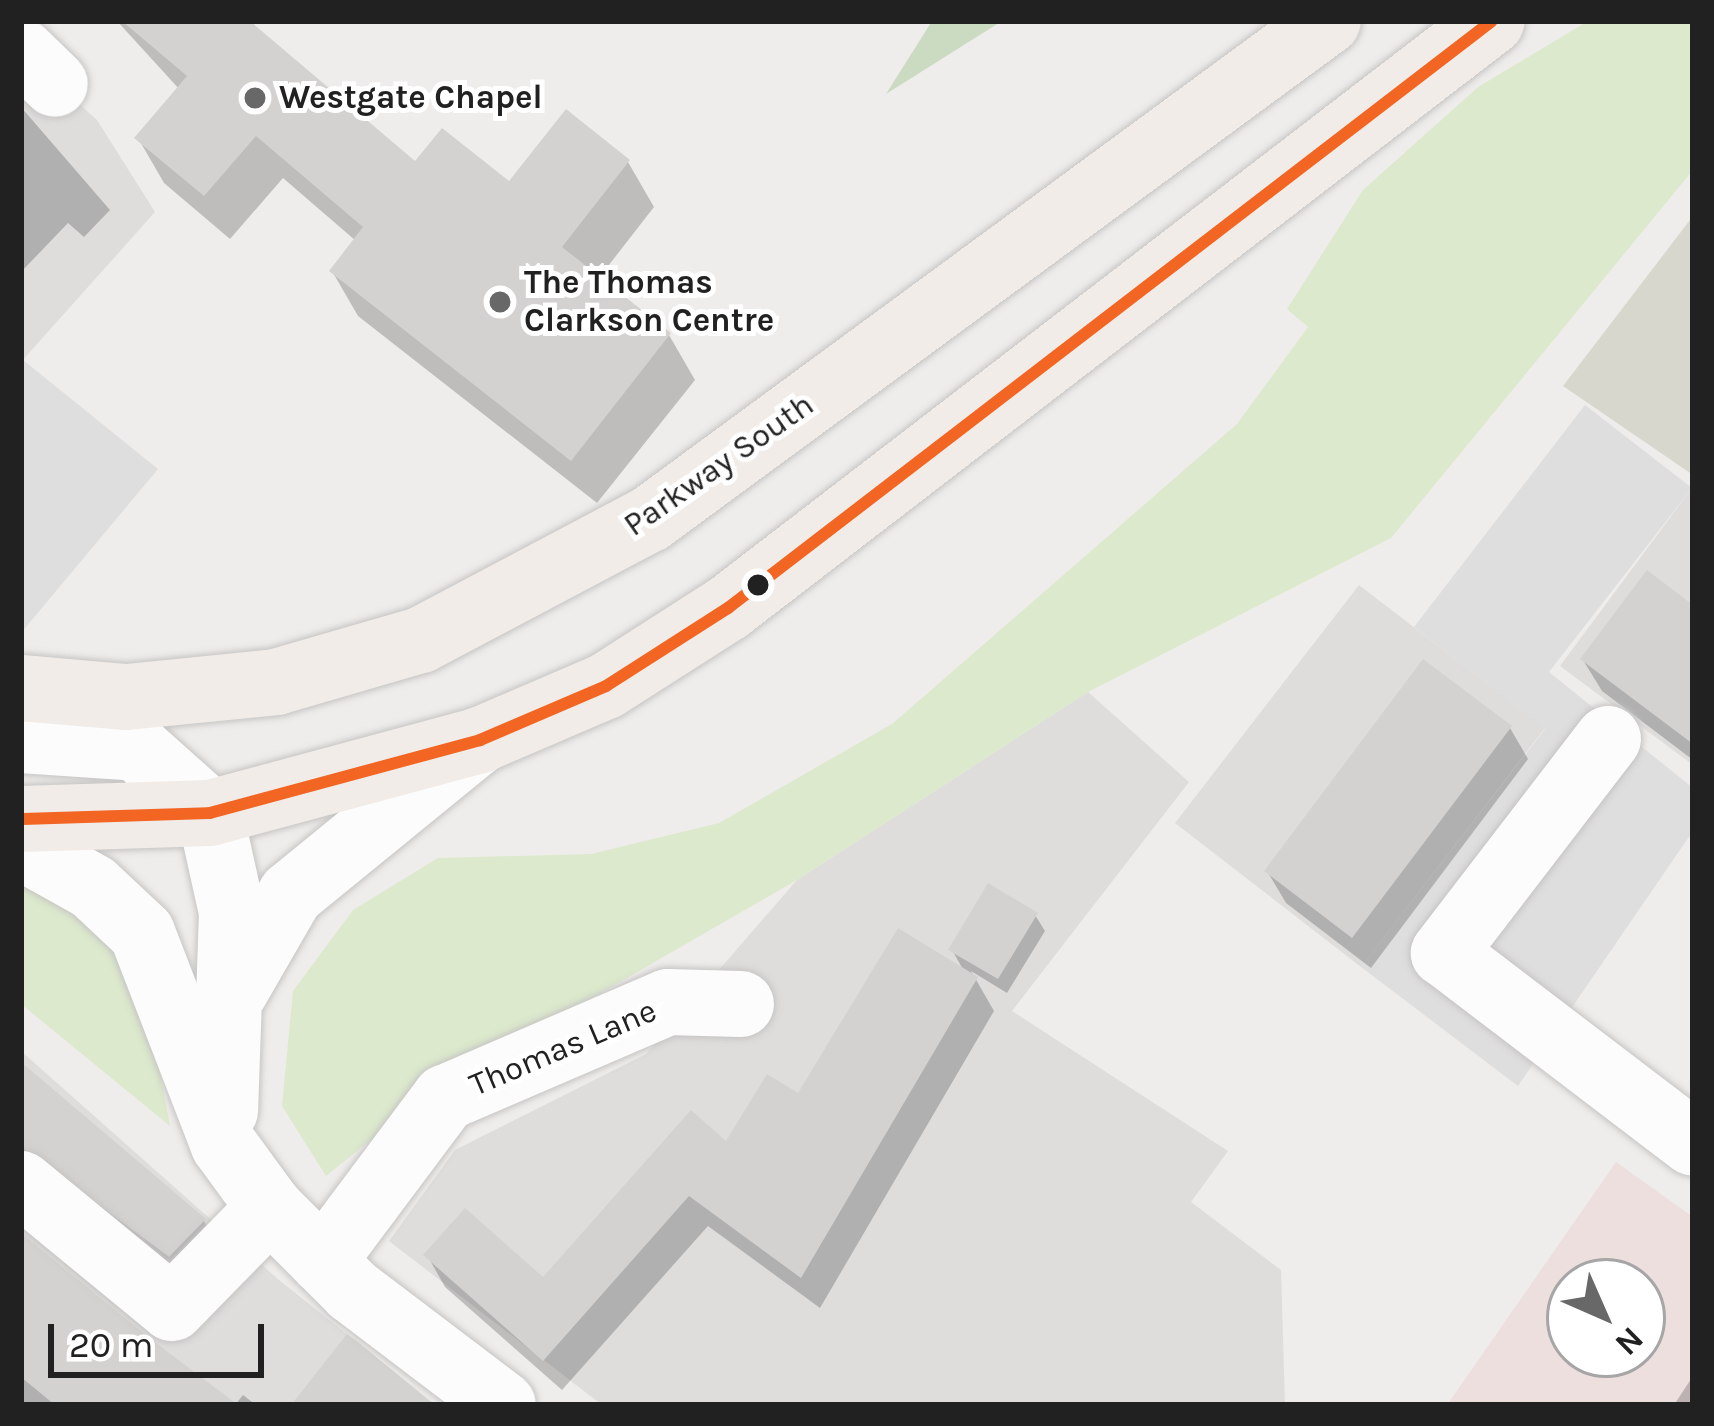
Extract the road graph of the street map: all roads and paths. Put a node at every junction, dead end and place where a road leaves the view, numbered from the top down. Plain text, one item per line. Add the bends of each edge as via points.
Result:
1 (1328, 21) edge
2 (1492, 21) edge
3 (21, 688) edge
4 (1608, 739) dead end
5 (21, 740) edge
6 (480, 740) junction
7 (210, 813) junction
8 (21, 819) edge
9 (21, 847) edge
10 (230, 1001) junction
11 (741, 1004) dead end
12 (1693, 1143) edge
13 (224, 1145) junction
14 (21, 1184) edge
15 (270, 1208) junction
16 (323, 1261) junction
17 (503, 1405) edge

1 - 3 main road, Parkway South via 650,519 421,640 276,682 127,697
2 - 6 main road via 728,608 606,686
4 - 12 street via 1444,953
5 - 7 street via 137,748
6 - 7 main road
6 - 10 street via 291,894
7 - 8 main road
7 - 10 street via 232,912
9 - 13 street via 93,887 142,933
10 - 13 street
11 - 16 street, Thomas Lane via 668,1002 445,1098
13 - 15 street
14 - 15 street via 172,1308
15 - 16 street
16 - 17 street

